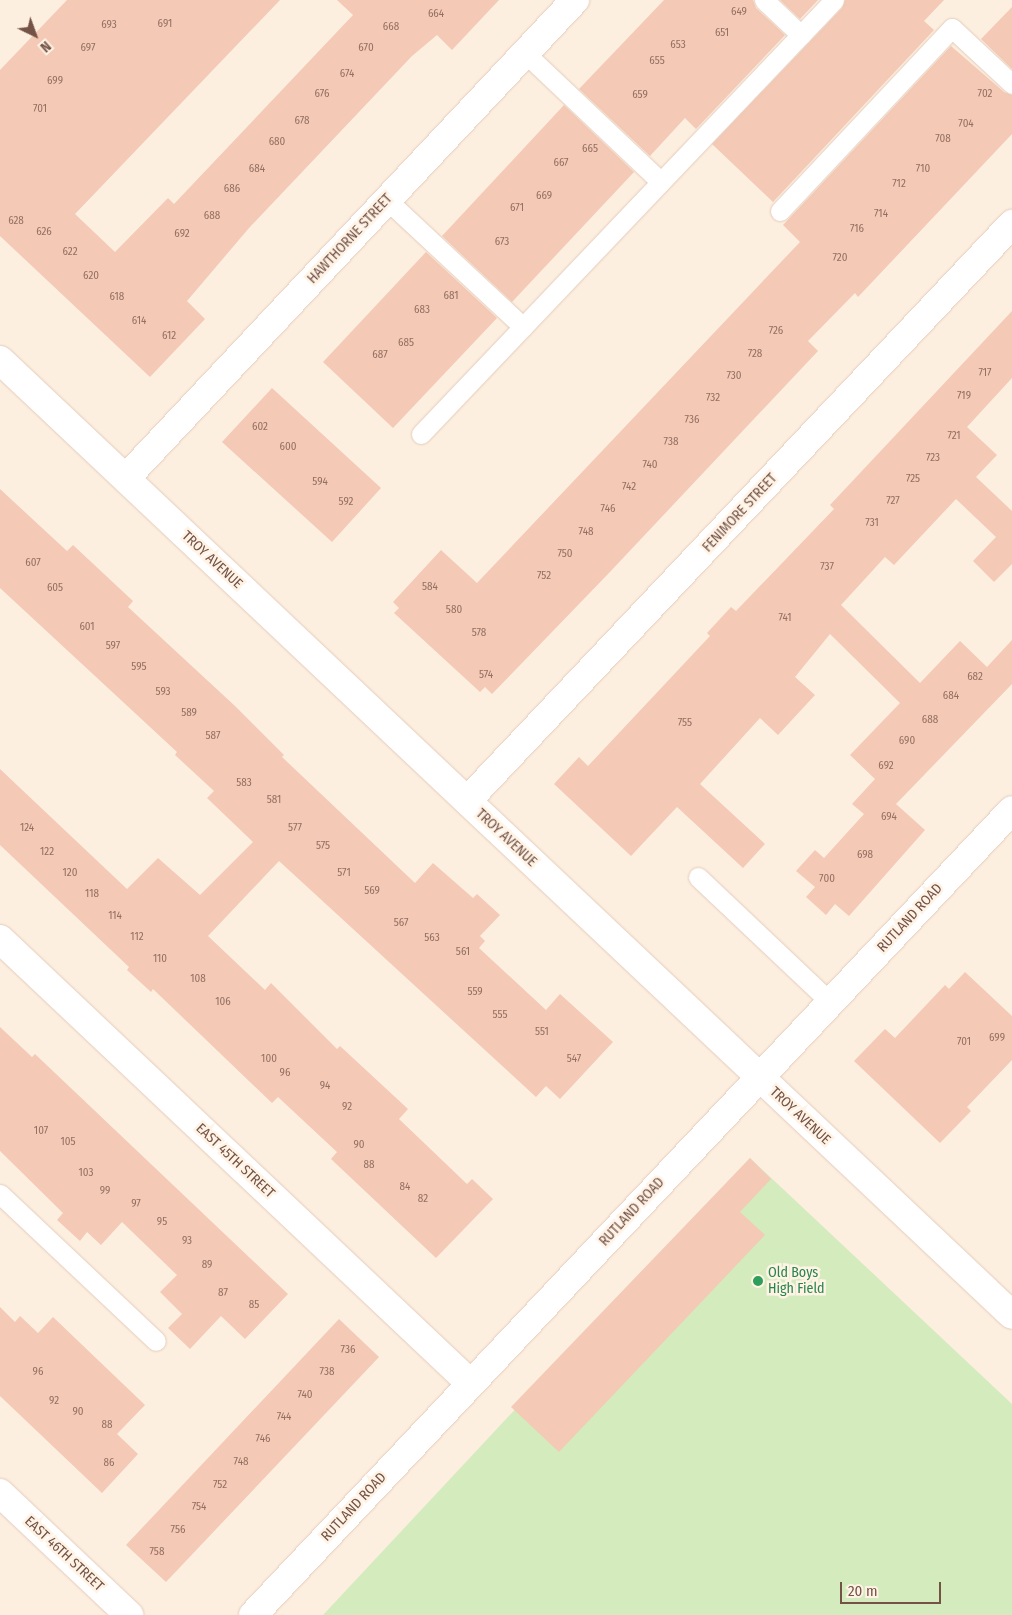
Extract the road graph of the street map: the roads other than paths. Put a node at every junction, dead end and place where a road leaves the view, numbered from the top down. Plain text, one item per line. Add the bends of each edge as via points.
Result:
1 (575, 0) edge
2 (764, 0) edge
3 (834, 0) edge
4 (801, 35) junction
5 (525, 53) junction
6 (1012, 84) edge
7 (661, 182) junction
8 (387, 200) junction
9 (780, 211) dead end
10 (1012, 224) edge
11 (523, 327) junction
12 (0, 360) edge
13 (421, 434) dead end
14 (126, 478) junction
15 (467, 801) junction
16 (1012, 810) edge
17 (698, 877) dead end
18 (0, 939) edge
19 (830, 1002) junction
20 (760, 1077) junction
21 (0, 1194) edge
22 (1012, 1316) edge
23 (156, 1341) dead end
24 (470, 1383) junction
25 (0, 1493) edge
26 (129, 1615) edge
27 (253, 1615) edge

1 - 5 street, HAWTHORNE STREET
2 - 4 lane
3 - 4 lane
4 - 7 lane
5 - 7 lane
5 - 8 street, HAWTHORNE STREET
6 - 9 lane via 952,28
7 - 11 lane
8 - 11 lane
8 - 14 street, HAWTHORNE STREET
10 - 15 street, FENIMORE STREET
11 - 13 lane
12 - 14 street, TROY AVENUE
14 - 15 street, TROY AVENUE
15 - 20 street, TROY AVENUE
16 - 19 street, RUTLAND ROAD
17 - 19 lane
18 - 24 street, EAST 45TH STREET
19 - 20 street, RUTLAND ROAD
20 - 22 street, TROY AVENUE
20 - 24 street, RUTLAND ROAD
21 - 23 lane
24 - 27 street, RUTLAND ROAD
25 - 26 street, EAST 46TH STREET

